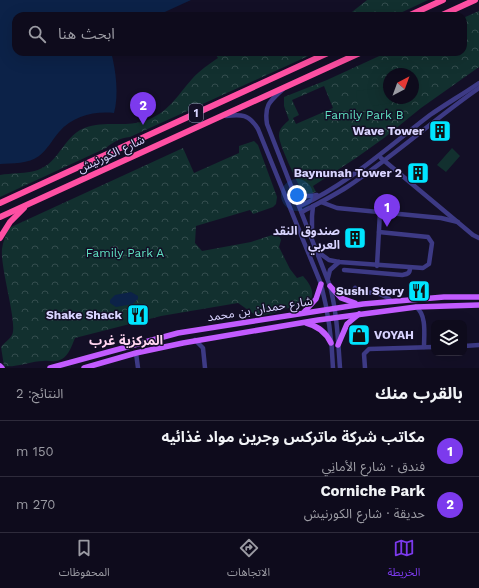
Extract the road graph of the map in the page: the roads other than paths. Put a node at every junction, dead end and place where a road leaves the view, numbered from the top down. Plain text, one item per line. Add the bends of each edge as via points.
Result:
1 (443, 0) edge
2 (475, 0) edge
3 (417, 12) edge
4 (449, 12) edge
5 (321, 56) edge
6 (353, 56) edge
7 (479, 83) edge
8 (284, 88) junction
9 (479, 88) edge
10 (434, 112) junction
11 (220, 116) junction
12 (437, 118) junction
13 (267, 124) junction
14 (258, 129) junction
15 (381, 154) junction
16 (385, 159) junction
17 (293, 191) junction
18 (329, 191) junction
19 (328, 198) junction
20 (322, 202) junction
21 (0, 203) edge
22 (29, 204) junction
23 (300, 206) junction
24 (313, 206) junction
25 (330, 206) junction
26 (302, 212) junction
27 (380, 212) junction
28 (446, 212) junction
29 (0, 217) edge
30 (441, 218) junction
31 (458, 222) junction
32 (379, 232) junction
33 (0, 238) edge
34 (479, 238) edge
35 (312, 239) junction
36 (317, 250) junction
37 (339, 262) junction
38 (363, 264) junction
39 (377, 266) junction
40 (410, 268) junction
41 (344, 270) dead end
42 (369, 272) junction
43 (328, 278) junction
44 (321, 284) junction
45 (330, 286) junction
46 (355, 288) dead end
47 (479, 297) edge
48 (390, 301) junction
49 (363, 304) junction
50 (479, 305) edge
51 (416, 307) junction
52 (336, 308) junction
53 (326, 309) junction
54 (304, 312) junction
55 (359, 314) junction
56 (337, 317) junction
57 (328, 318) junction
58 (303, 322) junction
59 (195, 340) junction
60 (331, 343) junction
61 (338, 345) junction
62 (479, 345) edge
63 (467, 346) edge
64 (424, 347) junction
65 (431, 347) edge
66 (136, 353) junction
67 (50, 368) edge
68 (84, 368) edge
69 (138, 368) edge
70 (205, 368) edge
71 (332, 368) edge
72 (340, 368) edge
73 (365, 368) edge

1 - 3 highway
2 - 4 highway
5 - 21 highway, شارع الكورنيش / 1
6 - 8 highway, شارع الكورنيش / 1
7 - 10 street
8 - 11 highway, شارع الكورنيش / 1
8 - 13 street via 267,107
9 - 12 street
10 - 12 street
10 - 15 street
11 - 14 street via 244,115 253,121
11 - 22 highway, شارع الكورنيش / 1
12 - 16 street
13 - 14 street via 259,124
13 - 17 street
14 - 44 street
15 - 16 street
15 - 18 street
16 - 19 street
16 - 28 street via 390,166
17 - 18 street via 310,197
17 - 23 street
18 - 23 street
19 - 20 street
19 - 25 street
20 - 24 street
20 - 25 street
22 - 29 highway, شارع الكورنيش / 1
22 - 33 highway via 10,222
23 - 26 street
24 - 26 street
24 - 35 street
25 - 27 street
26 - 35 street
27 - 30 street
27 - 32 street
28 - 30 street
28 - 31 street
30 - 31 street
31 - 34 street
32 - 39 street
32 - 40 street via 430,238 432,243 429,264 423,268
35 - 36 street
36 - 37 street via 329,260
36 - 43 street
37 - 38 street
37 - 43 street via 330,270
38 - 39 street
38 - 42 street
39 - 40 street
40 - 42 street via 410,272 402,276
41 - 42 street
43 - 45 street
44 - 53 street
44 - 54 main road via 314,302
45 - 49 main road via 341,298
45 - 52 street
46 - 48 street via 360,292 379,293
47 - 48 main road, شارع حمدان بن محمد
48 - 49 main road, شارع حمدان بن محمد
49 - 52 main road, شارع حمدان بن محمد
50 - 51 main road, شارع حمدان بن محمد
51 - 55 main road, شارع حمدان بن محمد
51 - 64 street via 423,316
52 - 53 main road, شارع حمدان بن محمد
52 - 56 street
53 - 54 main road, شارع حمدان بن محمد
53 - 57 street
54 - 67 main road, شارع حمدان بن محمد via 178,333
55 - 56 main road, شارع حمدان بن محمد
55 - 61 main road via 347,324
56 - 57 main road, شارع حمدان بن محمد
56 - 61 street
57 - 58 main road, شارع حمدان بن محمد
57 - 60 street
58 - 59 main road, شارع حمدان بن محمد
58 - 60 main road via 320,329
59 - 66 main road, شارع حمدان بن محمد
59 - 70 street via 203,348
60 - 71 street
61 - 72 street
62 - 63 street
64 - 65 street
64 - 73 street via 369,349 364,354
66 - 68 main road, شارع حمدان بن محمد
66 - 69 street

